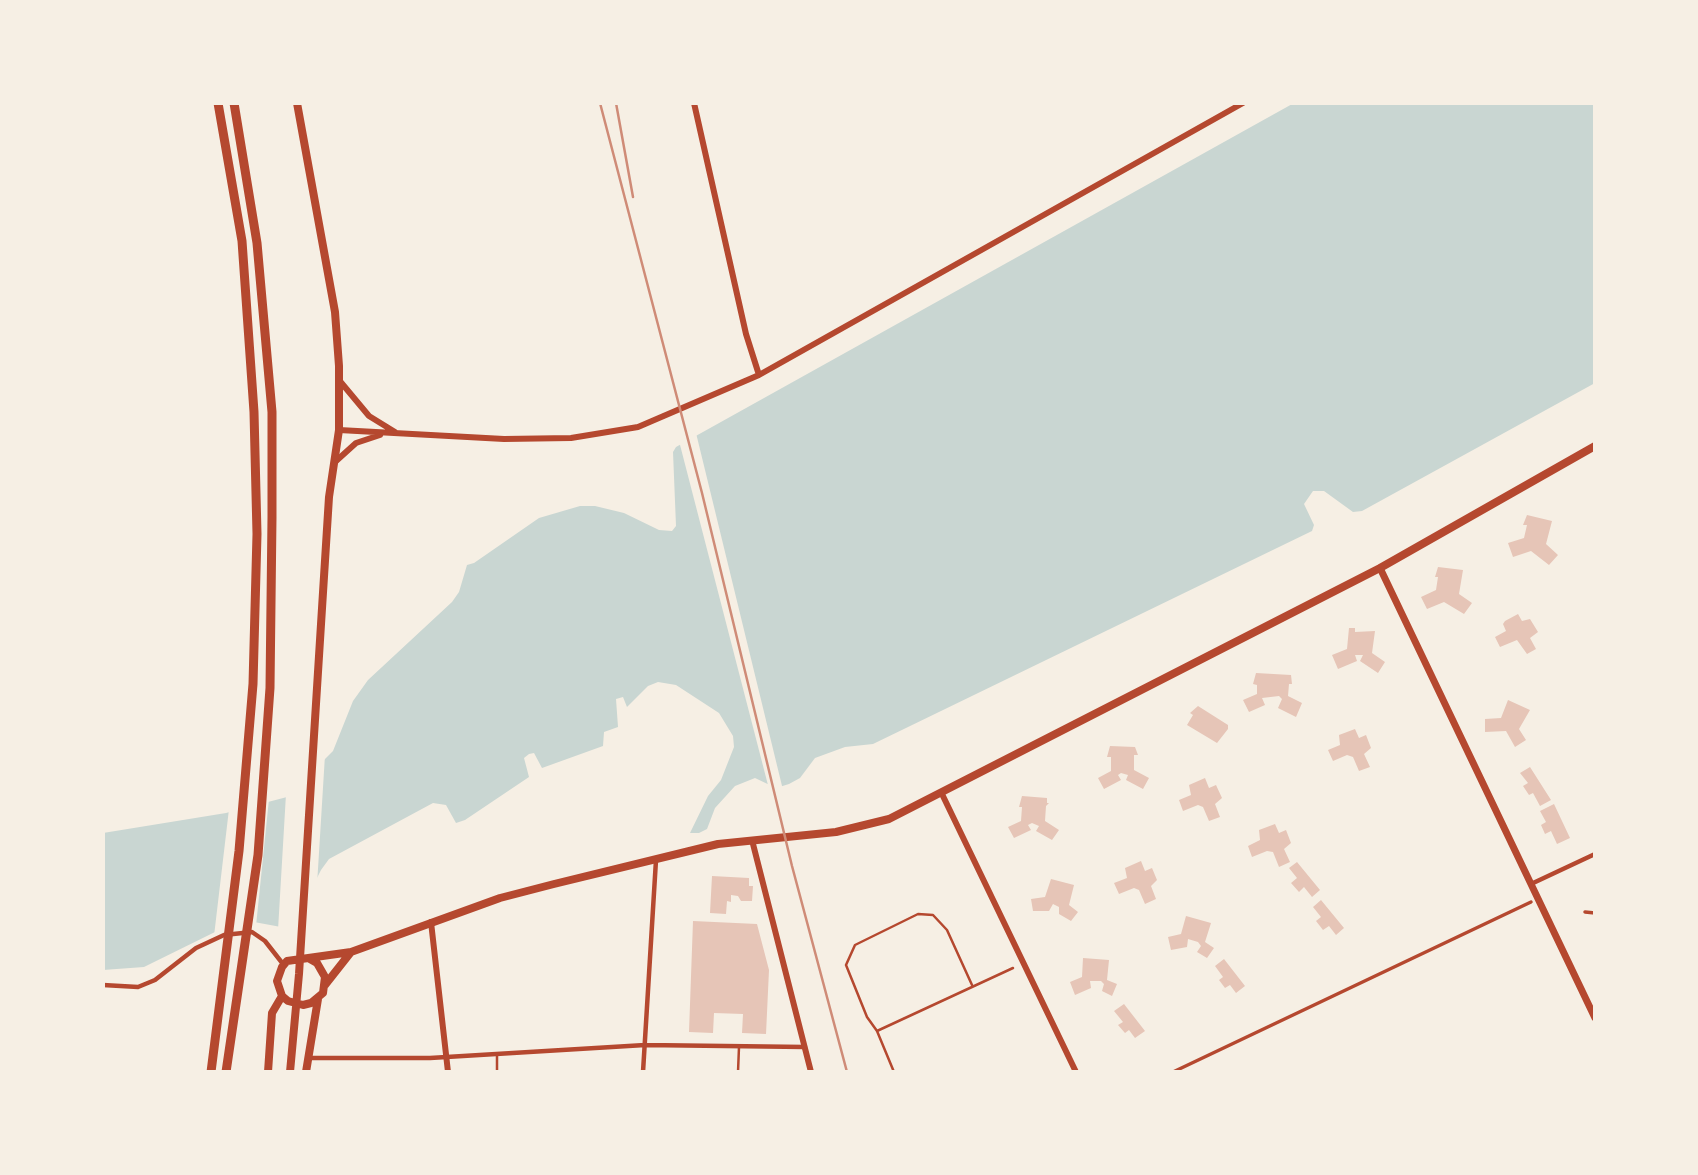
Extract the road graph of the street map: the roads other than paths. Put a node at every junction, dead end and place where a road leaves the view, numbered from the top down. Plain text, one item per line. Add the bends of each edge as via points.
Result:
1 (218, 103) edge
2 (234, 103) edge
3 (297, 103) edge
4 (694, 103) edge
5 (1243, 103) edge
6 (759, 375) junction
7 (339, 380) junction
8 (339, 430) junction
9 (393, 433) junction
10 (1595, 446) edge
11 (335, 462) junction
12 (1380, 568) junction
13 (942, 794) junction
14 (752, 839) junction
15 (1595, 855) edge
16 (656, 859) junction
17 (1531, 884) junction
18 (1531, 902) dead end
19 (1585, 912) dead end
20 (1595, 913) edge
21 (431, 922) junction
22 (351, 952) junction
23 (310, 959) junction
24 (284, 965) junction
25 (1013, 968) dead end
26 (103, 985) edge
27 (325, 985) junction
28 (972, 985) junction
29 (282, 996) junction
30 (317, 999) junction
31 (1595, 1018) edge
32 (877, 1031) junction
33 (645, 1045) junction
34 (738, 1046) junction
35 (805, 1047) junction
36 (497, 1053) junction
37 (448, 1056) junction
38 (308, 1058) junction
39 (211, 1072) edge
40 (226, 1072) edge
41 (268, 1072) edge
42 (289, 1072) edge
43 (306, 1072) edge
44 (448, 1072) edge
45 (498, 1072) edge
46 (642, 1072) edge
47 (738, 1072) edge
48 (811, 1072) edge
49 (894, 1072) edge
50 (1076, 1072) edge
51 (1173, 1072) edge

1 - 39 highway via 242,241 257,534 253,684
2 - 40 highway via 257,243 272,412 272,517 269,702 258,855
3 - 7 main road via 335,312
4 - 6 street
5 - 6 street
6 - 9 street via 638,428 585,436 503,439
7 - 8 main road
7 - 9 street via 369,416
8 - 9 street
8 - 11 main road
9 - 11 street via 363,439
10 - 12 main road
11 - 42 main road
12 - 13 main road
12 - 17 main road
13 - 14 main road via 889,819 836,832
13 - 50 street
14 - 16 main road
14 - 35 street
15 - 17 street
16 - 21 main road via 500,898
16 - 33 street
17 - 31 main road
18 - 51 street
19 - 20 street
21 - 22 main road
21 - 37 street
22 - 23 main road
22 - 27 main road
23 - 24 main road via 295,958
23 - 27 main road via 322,969
24 - 26 street via 252,932 224,935 196,948 155,980 138,986
24 - 29 main road via 277,981
25 - 28 lane
27 - 30 main road
28 - 32 lane
28 - 32 lane via 947,930 933,915 918,914 886,929 855,945 846,965
29 - 30 main road via 303,1005
29 - 41 main road via 272,1013
30 - 38 main road
32 - 49 lane
33 - 34 street
33 - 36 street
33 - 46 street
34 - 35 street
34 - 47 lane
35 - 48 street
36 - 37 street
36 - 45 lane
37 - 38 street
37 - 44 street
38 - 43 main road

